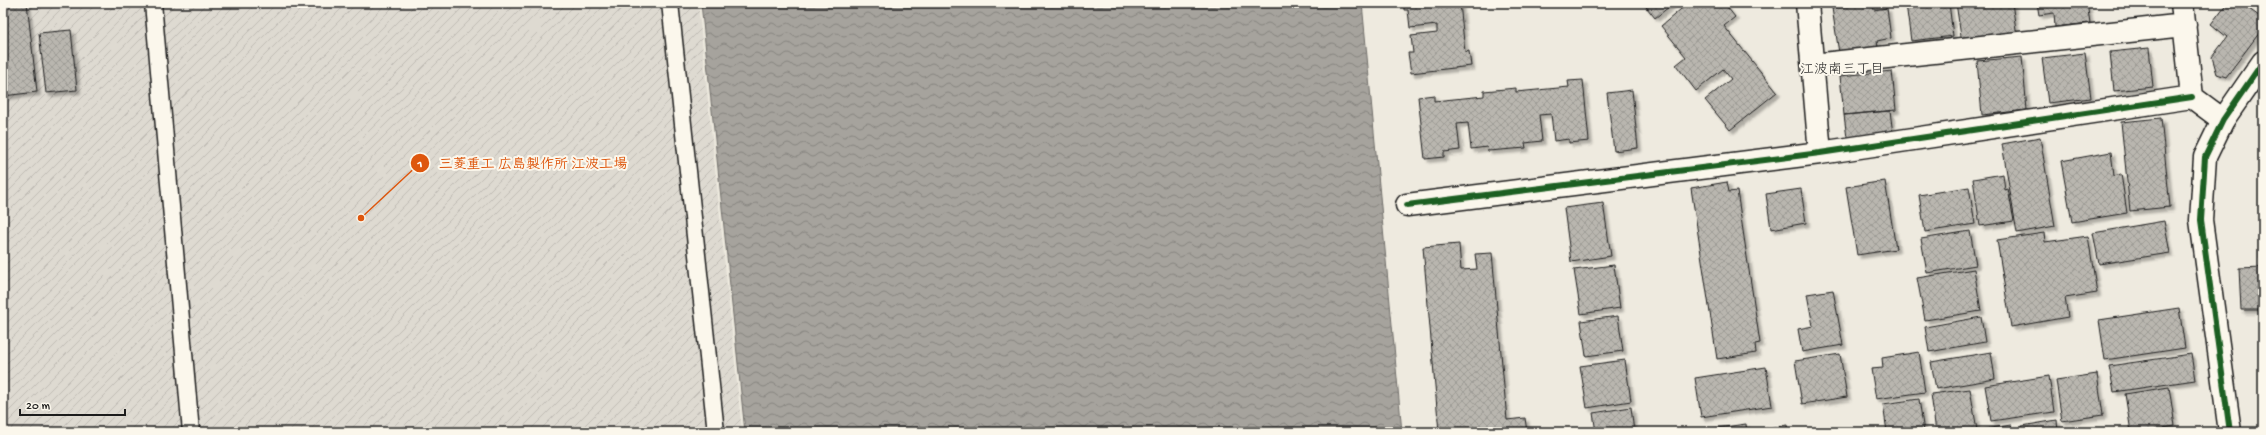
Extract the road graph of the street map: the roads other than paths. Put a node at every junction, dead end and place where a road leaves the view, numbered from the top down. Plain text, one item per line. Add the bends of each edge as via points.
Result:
1 (154, 3) edge
2 (670, 3) edge
3 (1807, 3) edge
4 (2182, 3) edge
5 (2185, 25) junction
6 (2263, 62) edge
7 (1812, 65) junction
8 (2192, 97) junction
9 (2223, 120) junction
10 (1820, 153) junction
11 (1407, 205) dead end
12 (191, 432) edge
13 (716, 432) edge
14 (2230, 432) edge

1 - 12 lane
2 - 13 lane
3 - 7 street
4 - 5 street
5 - 7 street
5 - 8 street
6 - 9 street
7 - 10 street
8 - 9 street
8 - 10 street
9 - 14 street via 2205,157 2201,220
10 - 11 street

